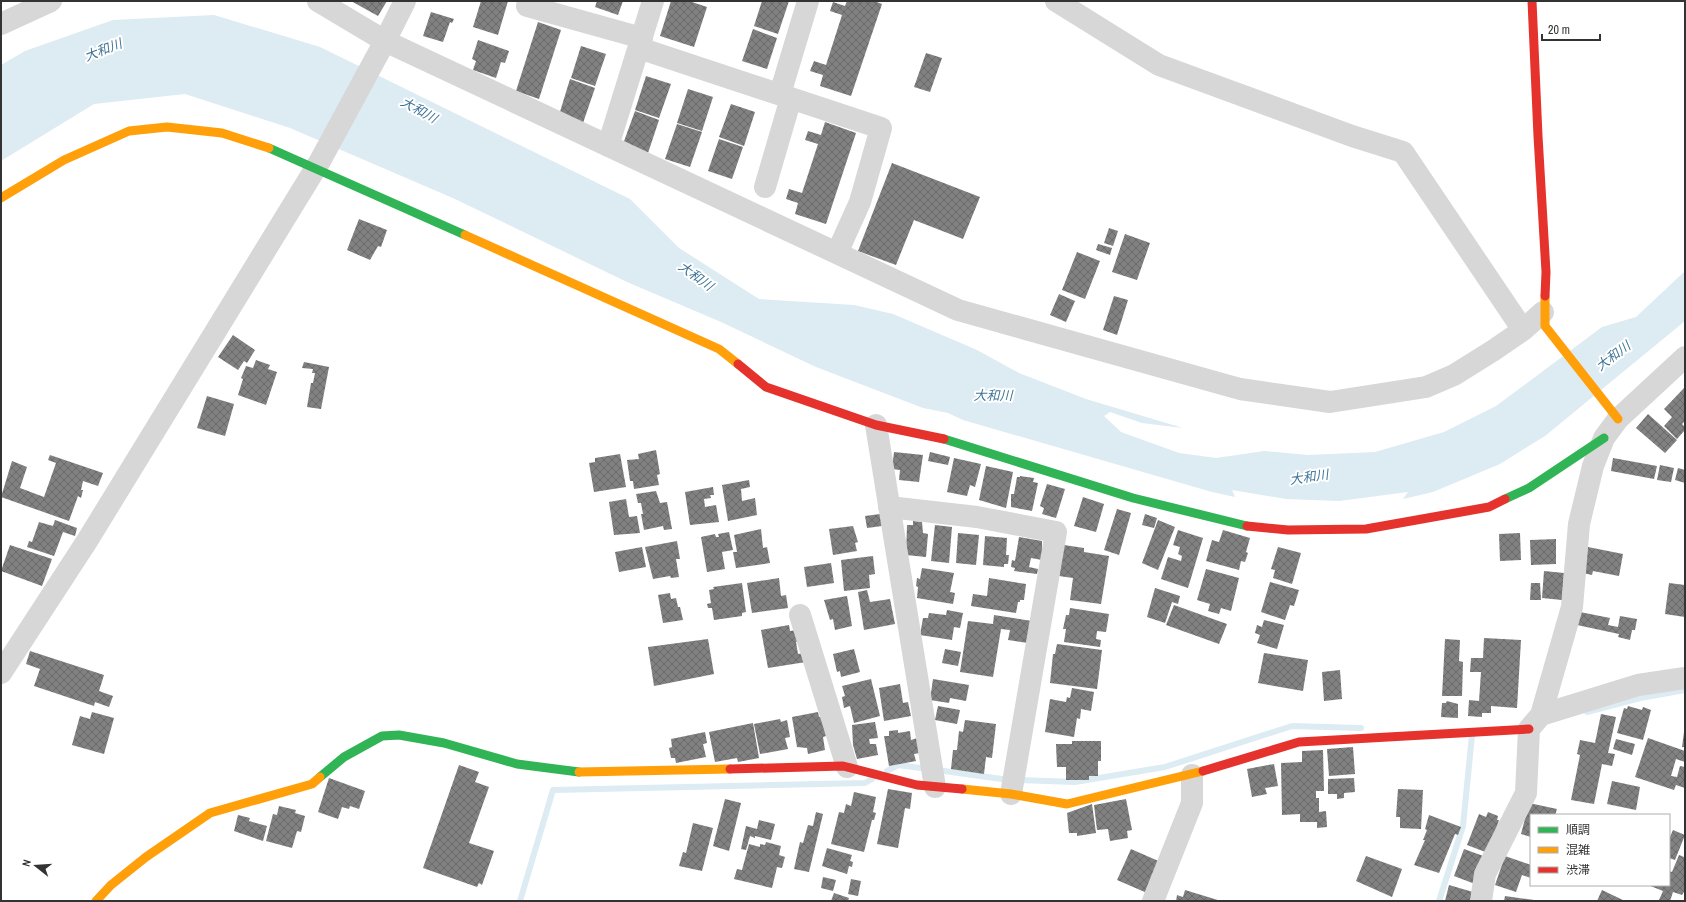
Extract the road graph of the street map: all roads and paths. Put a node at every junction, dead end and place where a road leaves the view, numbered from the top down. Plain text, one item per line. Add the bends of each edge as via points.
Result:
1 (51, 1) edge
2 (318, 1) edge
3 (405, 1) edge
4 (528, 1) edge
5 (653, 1) edge
6 (808, 1) edge
7 (1056, 1) edge
8 (1532, 1) edge
9 (1, 24) edge
10 (641, 43) junction
11 (382, 47) junction
12 (785, 96) junction
13 (608, 146) junction
14 (317, 164) junction
15 (765, 188) dead end
16 (1, 198) edge
17 (837, 253) junction
18 (1544, 319) junction
19 (1523, 330) junction
20 (1685, 358) edge
21 (1614, 414) junction
22 (876, 425) junction
23 (1604, 438) junction
24 (889, 507) junction
25 (800, 615) dead end
26 (1, 673) edge
27 (1685, 678) edge
28 (1535, 722) junction
29 (847, 767) junction
30 (1192, 775) junction
31 (935, 787) junction
32 (1011, 794) junction
33 (96, 901) edge
34 (1153, 901) edge
35 (1481, 901) edge

1 - 9 street
2 - 11 street
3 - 11 street
4 - 10 street via 527,6
5 - 10 street
6 - 12 street
7 - 19 street via 1159,65 1352,136 1403,152
8 - 18 street via 1538,170 1546,279
10 - 12 street
10 - 13 street
11 - 13 street
11 - 14 street
12 - 15 street
12 - 17 street via 881,128 860,202
13 - 17 street
14 - 16 street via 222,133 167,127 128,131 64,160
14 - 22 street via 719,349 766,387
14 - 26 street via 87,541
17 - 19 street via 958,310 1240,389 1330,402 1426,387 1454,375
18 - 19 street
18 - 21 street
20 - 21 street
21 - 23 street
22 - 23 street via 934,436 1147,502 1242,526 1288,530 1366,529 1489,507 1529,488
22 - 24 street
23 - 28 street via 1593,466 1579,524 1572,607
24 - 31 street
24 - 32 street via 977,517 1056,532
25 - 29 street
27 - 28 street via 1638,685
28 - 30 street via 1299,742
28 - 35 street via 1526,793 1485,874
29 - 31 street via 917,785
29 - 33 street via 571,772 517,764 444,743 399,735 382,736 344,757 312,784 210,812 111,885
30 - 32 street via 1067,804
30 - 34 street via 1192,803
31 - 32 street

